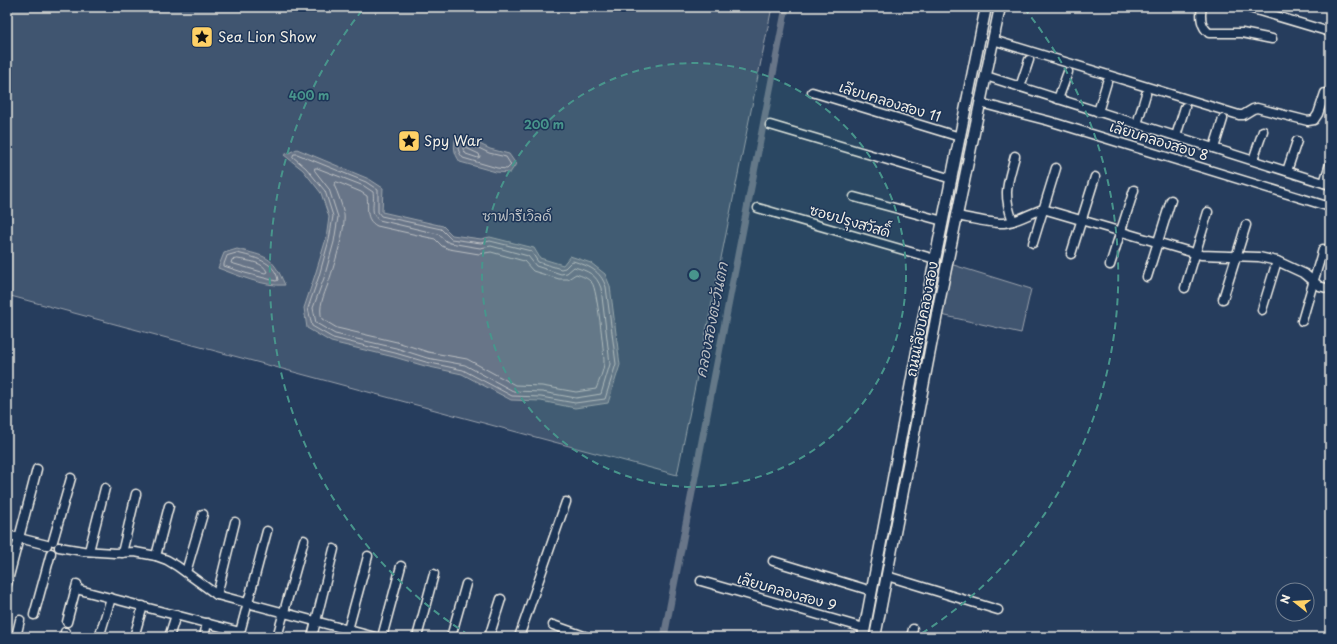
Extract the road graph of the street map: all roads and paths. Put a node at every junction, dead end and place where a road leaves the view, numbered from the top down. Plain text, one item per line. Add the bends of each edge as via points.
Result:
1 (986, 7) edge
2 (1000, 7) edge
3 (1202, 7) edge
4 (1246, 7) edge
5 (1330, 32) edge
6 (1272, 39) dead end
7 (993, 40) junction
8 (1028, 60) dead end
9 (1068, 72) dead end
10 (986, 76) junction
11 (1107, 82) dead end
12 (1020, 87) junction
13 (812, 92) dead end
14 (1325, 93) dead end
15 (1146, 94) dead end
16 (1058, 99) junction
17 (980, 103) junction
18 (1185, 107) dead end
19 (1098, 112) junction
20 (1223, 119) dead end
21 (1137, 124) junction
22 (770, 125) dead end
23 (1262, 131) dead end
24 (1176, 136) junction
25 (960, 137) junction
26 (1297, 141) dead end
27 (1214, 148) junction
28 (1015, 156) dead end
29 (1253, 160) junction
30 (1330, 164) edge
31 (1056, 168) dead end
32 (1287, 171) junction
33 (1095, 177) dead end
34 (952, 179) junction
35 (1327, 184) edge
36 (1134, 190) dead end
37 (854, 197) dead end
38 (1171, 200) dead end
39 (1330, 207) edge
40 (758, 208) dead end
41 (1042, 209) junction
42 (1208, 212) dead end
43 (957, 216) junction
44 (1081, 220) junction
45 (943, 221) junction
46 (1013, 221) junction
47 (1246, 225) dead end
48 (1120, 231) junction
49 (1158, 242) junction
50 (1033, 244) dead end
51 (1323, 249) dead end
52 (1071, 254) dead end
53 (1195, 254) junction
54 (1237, 256) junction
55 (935, 259) junction
56 (1277, 261) junction
57 (1110, 265) dead end
58 (1148, 277) dead end
59 (1313, 282) junction
60 (1185, 288) dead end
61 (1330, 289) edge
62 (1224, 299) dead end
63 (1262, 310) dead end
64 (1302, 321) dead end
65 (37, 469) dead end
66 (71, 478) dead end
67 (105, 488) dead end
68 (136, 494) dead end
69 (566, 502) dead end
70 (169, 506) dead end
71 (203, 514) dead end
72 (235, 522) dead end
73 (267, 531) dead end
74 (7, 535) edge
75 (19, 538) junction
76 (304, 540) dead end
77 (53, 544) junction
78 (334, 549) dead end
79 (89, 551) junction
80 (122, 552) junction
81 (156, 556) junction
82 (368, 556) dead end
83 (773, 561) dead end
84 (401, 566) dead end
85 (186, 572) junction
86 (434, 574) dead end
87 (887, 576) junction
88 (701, 581) dead end
89 (7, 584) edge
90 (466, 584) dead end
91 (872, 591) junction
92 (217, 595) junction
93 (111, 598) junction
94 (501, 599) dead end
95 (247, 604) junction
96 (143, 606) junction
97 (998, 610) dead end
98 (284, 614) junction
99 (34, 615) dead end
100 (176, 615) junction
101 (20, 620) dead end
102 (67, 622) dead end
103 (316, 622) junction
104 (207, 624) junction
105 (553, 626) dead end
106 (102, 631) dead end
107 (864, 633) edge
108 (347, 634) edge
109 (239, 635) edge
110 (16, 637) edge
111 (134, 637) edge
112 (169, 637) edge
113 (204, 637) edge
114 (277, 637) edge
115 (312, 637) edge
116 (375, 637) edge
117 (382, 637) edge
118 (417, 637) edge
119 (451, 637) edge
120 (489, 637) edge
121 (519, 637) edge
122 (587, 637) edge
123 (875, 637) edge

1 - 25 main road, ถนนเลียบคลองสอง
2 - 7 main road, ถนนเลียบคลองสอง
3 - 6 street via 1201,18 1205,30 1209,33 1242,33
4 - 5 street
7 - 10 main road, ถนนเลียบคลองสอง
7 - 14 street via 1239,115 1257,108 1308,121 1314,120
8 - 12 street
9 - 16 street
10 - 12 street
10 - 17 main road, ถนนเลียบคลองสอง
11 - 19 street
12 - 16 street
13 - 25 street, เลียบคลองสอง 11
15 - 21 street
16 - 19 street
17 - 39 street, เลียบคลองสอง 8
17 - 43 main road, ถนนเลียบคลองสอง
18 - 24 street
19 - 21 street
20 - 27 street
21 - 24 street
22 - 34 street
23 - 29 street
24 - 27 street
25 - 34 main road, ถนนเลียบคลองสอง
26 - 32 street
27 - 29 street
28 - 46 street via 1006,189 1006,200
29 - 32 street
30 - 35 street
31 - 41 street
32 - 35 street
33 - 44 street
34 - 45 main road, ถนนเลียบคลองสอง
36 - 48 street
37 - 45 street
38 - 49 street
40 - 55 street, ซอยปรุงสวัสดิ์
41 - 44 street
41 - 46 street
41 - 50 street
42 - 53 street
43 - 46 street via 1004,223
43 - 87 main road, ถนนเลียบคลองสอง
44 - 48 street
44 - 52 street
45 - 55 main road, ถนนเลียบคลองสอง
47 - 54 street
48 - 49 street
48 - 57 street
49 - 53 street
49 - 58 street
51 - 59 street
53 - 54 street
53 - 60 street
54 - 56 street via 1259,256
54 - 62 street
55 - 91 main road, ถนนเลียบคลองสอง
56 - 59 street via 1305,274
56 - 63 street
59 - 61 street
59 - 64 street
65 - 75 street
66 - 77 street
67 - 79 street
68 - 80 street
69 - 121 street
70 - 81 street
71 - 85 street
72 - 92 street
73 - 95 street
74 - 75 street
75 - 77 street
75 - 89 street
76 - 98 street
77 - 79 street
77 - 99 street via 56,552 51,553
78 - 103 street
79 - 80 street
80 - 81 street
81 - 85 street
82 - 108 street
83 - 91 street
84 - 117 street
85 - 92 street
86 - 118 street
87 - 97 street
87 - 123 main road, ถนนเลียบคลองสอง
88 - 107 street, เลียบคลองสอง 9
90 - 119 street
91 - 107 main road, ถนนเลียบคลองสอง
92 - 95 street
93 - 96 street
93 - 102 street via 76,586
93 - 106 street
94 - 120 street
95 - 98 street
95 - 109 street
96 - 100 street
96 - 111 street
98 - 103 street
98 - 114 street
100 - 104 street
100 - 112 street
101 - 110 street
103 - 108 street
103 - 115 street
104 - 109 street
104 - 113 street
105 - 122 street
108 - 116 street

